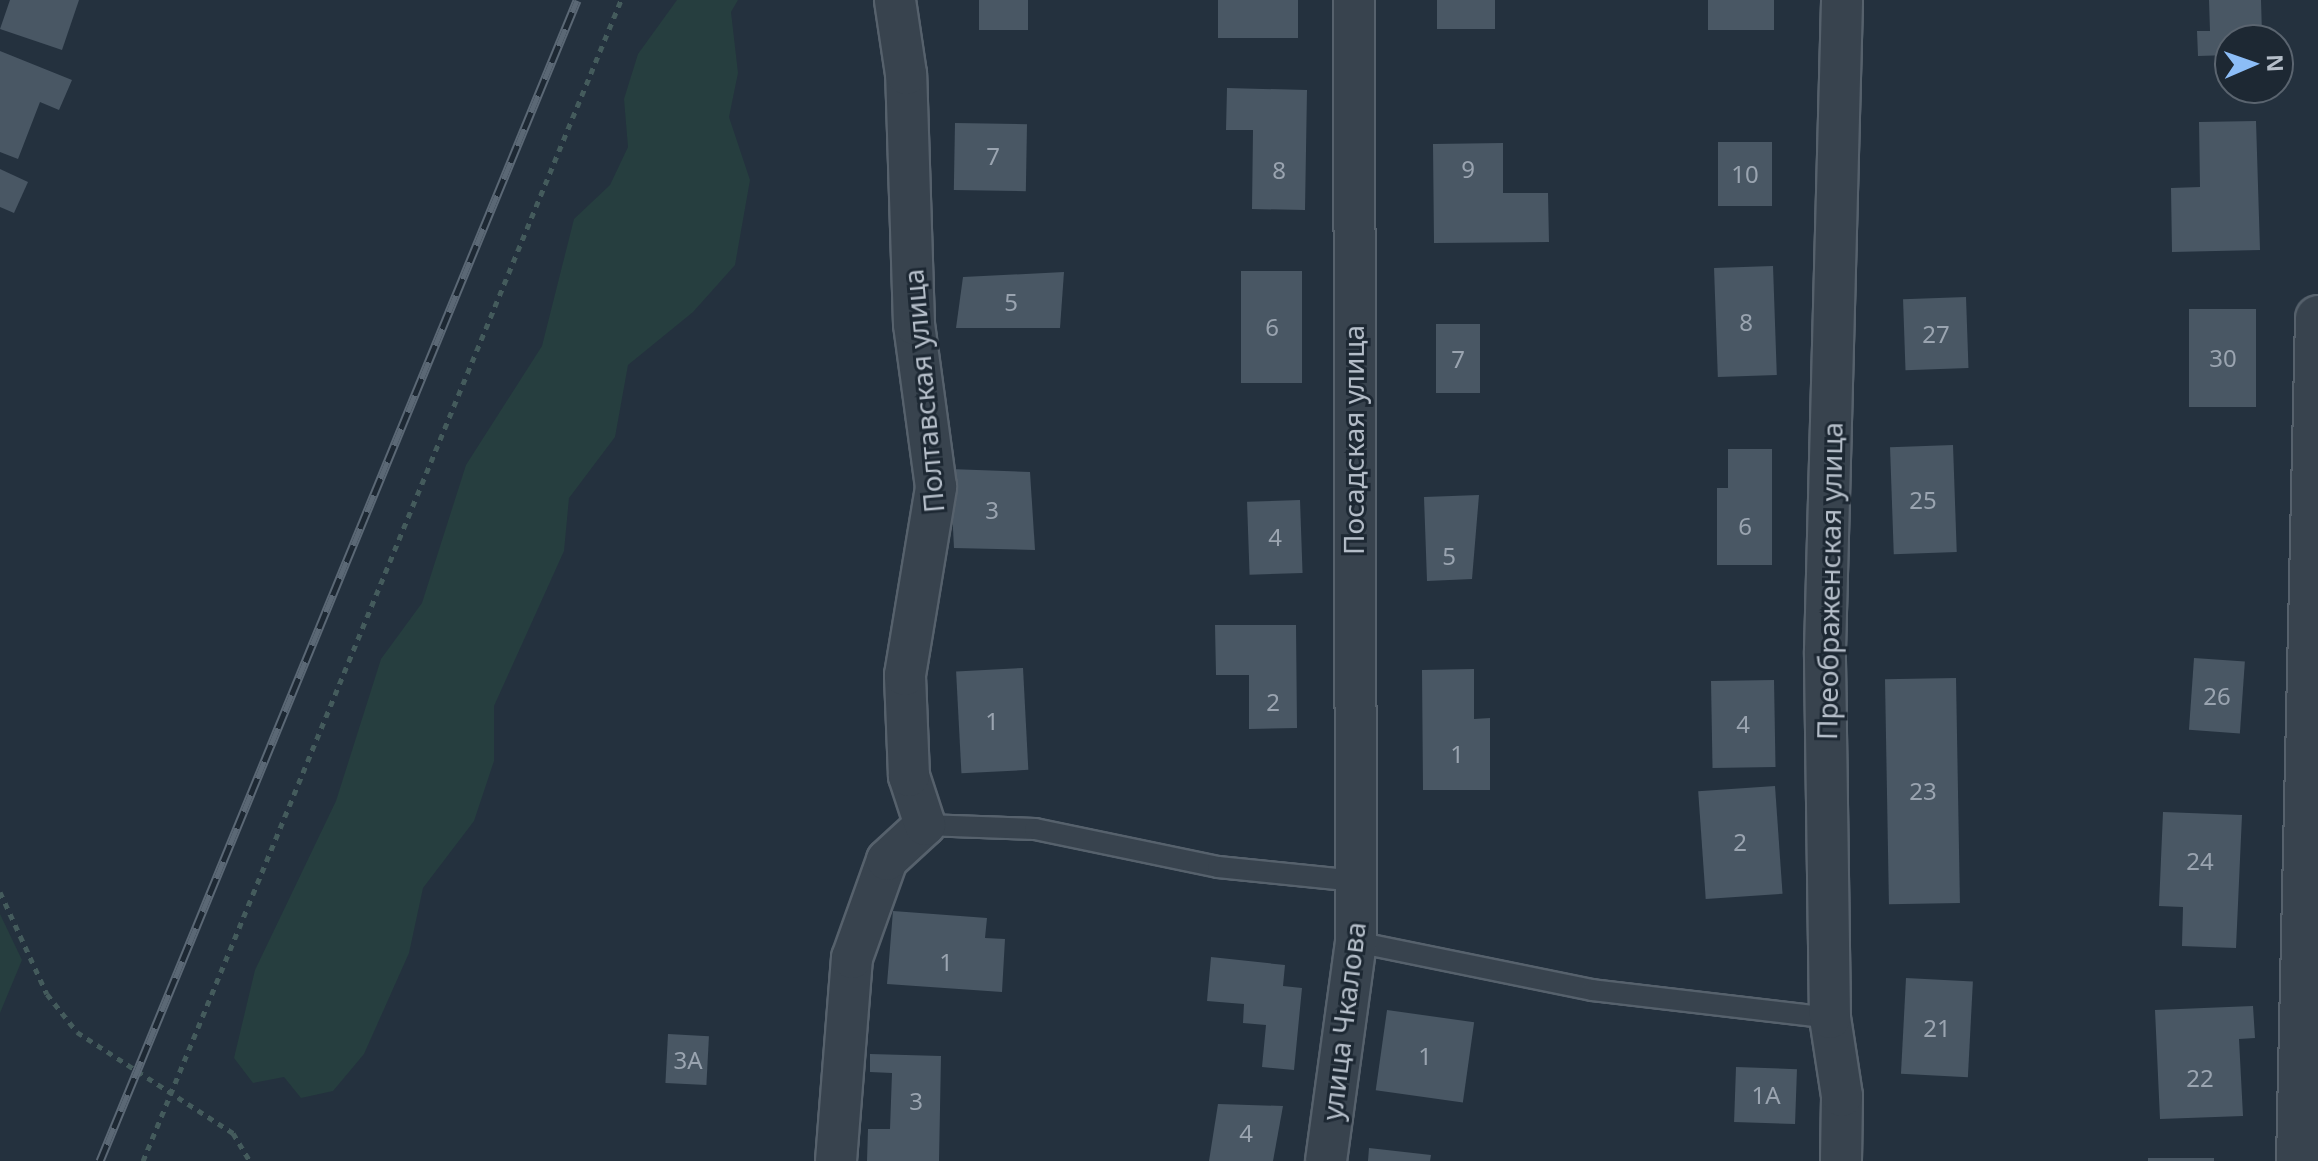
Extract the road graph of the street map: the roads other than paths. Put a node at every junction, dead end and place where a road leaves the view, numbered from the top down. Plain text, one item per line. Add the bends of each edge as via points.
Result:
1 (895, 0) edge
2 (1354, 0) edge
3 (1842, 0) edge
4 (2318, 318) edge
5 (925, 825) junction
6 (1356, 881) junction
7 (1356, 942) junction
8 (1830, 1018) junction
9 (836, 1161) edge
10 (1326, 1161) edge
11 (1841, 1161) edge
12 (2299, 1161) edge

1 - 5 street, Полтавская улица via 906,74 914,324 936,487 905,675 909,776
2 - 6 street, Посадская улица
3 - 8 street, Преображенская улица via 1825,651
4 - 12 street
5 - 6 lane via 1022,828 1218,867
5 - 9 street via 887,860 852,958
6 - 7 street, улица Чкалова
7 - 8 lane via 1547,983
7 - 10 street, улица Чкалова
8 - 11 street, Преображенская улица via 1842,1096

